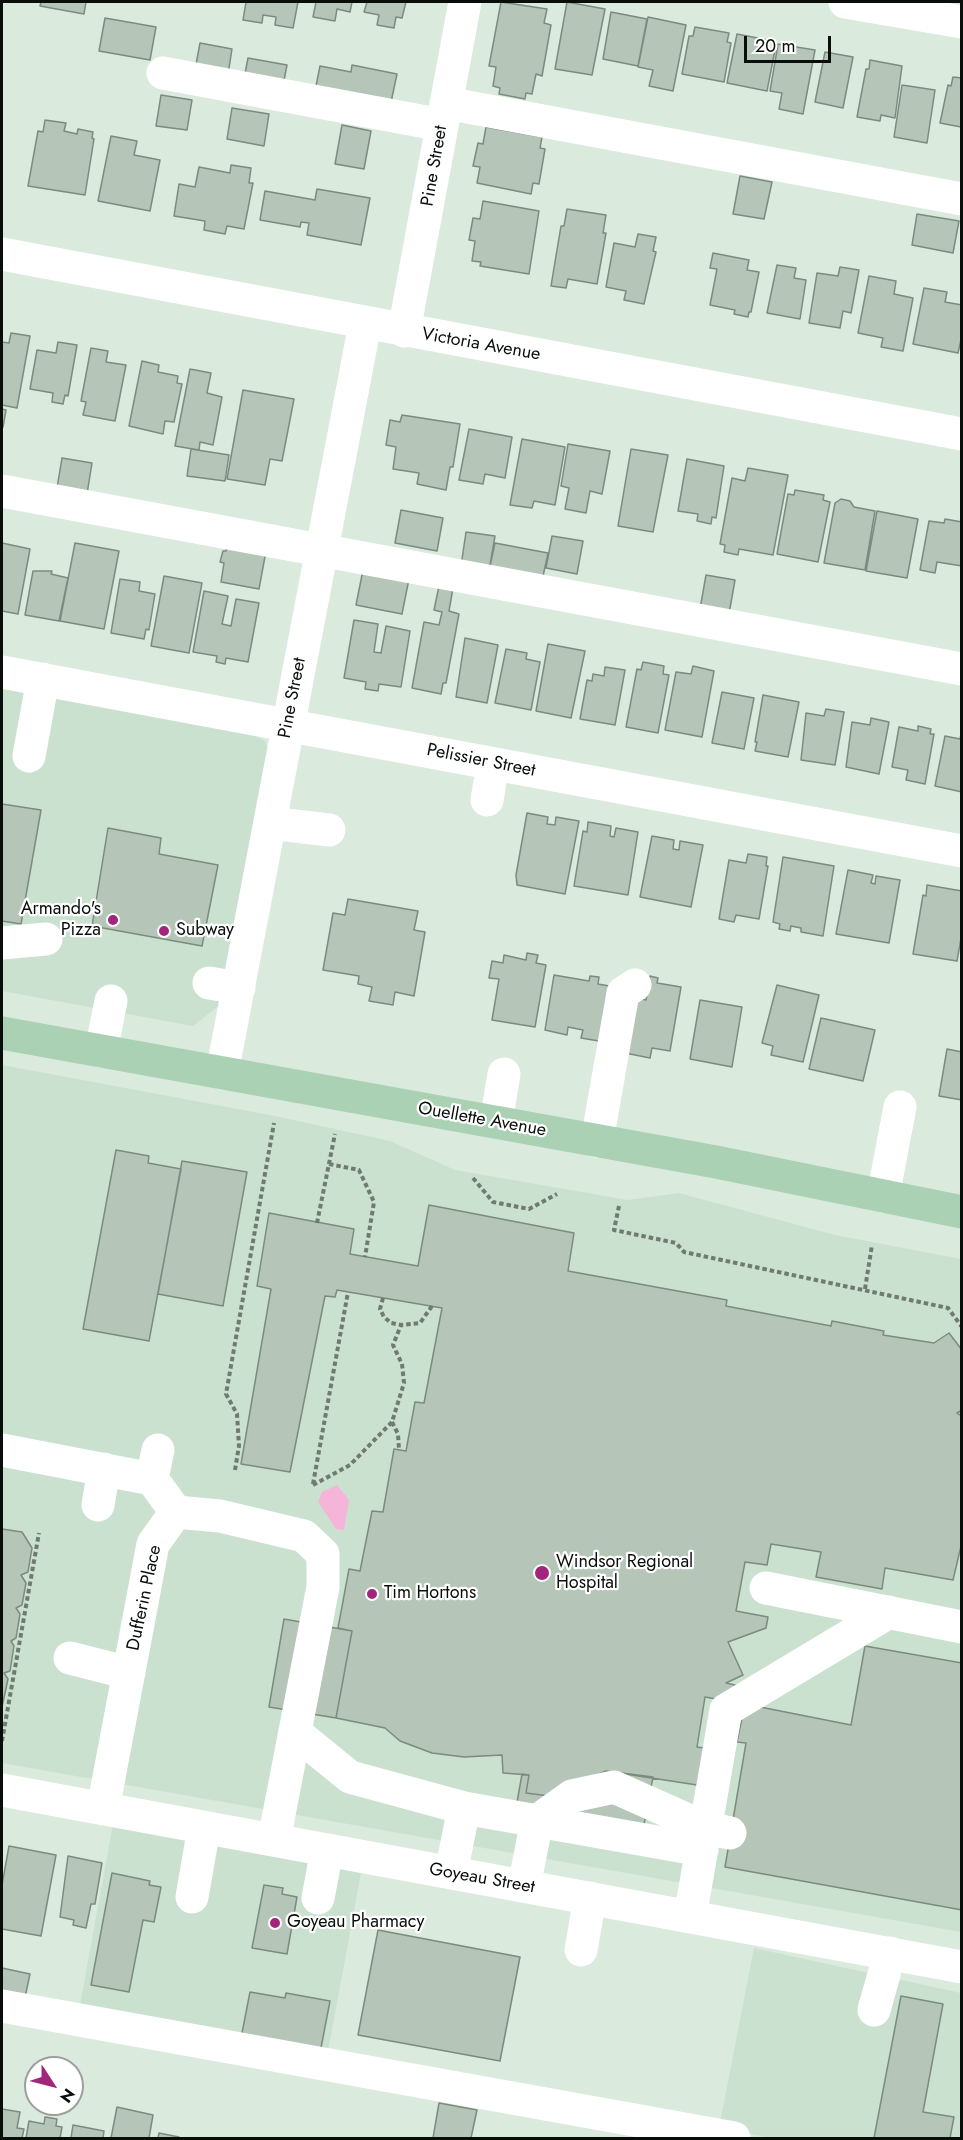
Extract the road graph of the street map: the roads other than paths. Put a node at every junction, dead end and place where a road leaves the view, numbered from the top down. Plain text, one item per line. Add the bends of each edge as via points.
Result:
1 (465, 2) edge
2 (845, 2) edge
3 (962, 22) edge
4 (163, 73) dead end
5 (444, 114) junction
6 (962, 199) edge
7 (2, 254) edge
8 (365, 324) junction
9 (404, 331) junction
10 (962, 434) edge
11 (2, 491) edge
12 (322, 551) junction
13 (962, 669) edge
14 (2, 672) edge
15 (43, 680) junction
16 (288, 725) junction
17 (29, 756) dead end
18 (493, 764) junction
19 (487, 800) dead end
20 (270, 823) junction
21 (328, 830) dead end
22 (962, 851) edge
23 (46, 939) dead end
24 (2, 943) edge
25 (635, 985) dead end
26 (111, 1001) dead end
27 (2, 1033) edge
28 (101, 1051) junction
29 (222, 1073) junction
30 (504, 1074) dead end
31 (900, 1107) dead end
32 (496, 1122) junction
33 (597, 1141) junction
34 (884, 1196) junction
35 (962, 1212) edge
36 (2, 1450) edge
37 (96, 1459) junction
38 (98, 1504) dead end
39 (176, 1512) junction
40 (766, 1588) dead end
41 (888, 1612) junction
42 (962, 1627) edge
43 (68, 1666) dead end
44 (126, 1684) junction
45 (296, 1733) junction
46 (2, 1790) edge
47 (464, 1808) junction
48 (103, 1809) junction
49 (537, 1821) junction
50 (204, 1828) junction
51 (713, 1837) junction
52 (274, 1840) junction
53 (327, 1850) junction
54 (451, 1873) junction
55 (524, 1886) junction
56 (192, 1897) dead end
57 (318, 1898) dead end
58 (590, 1898) junction
59 (690, 1917) junction
60 (581, 1950) dead end
61 (890, 1953) junction
62 (962, 1967) edge
63 (2, 2006) edge
64 (874, 2010) dead end
65 (734, 2139) edge

1 - 5 street, Pine Street
2 - 3 street
4 - 5 street
5 - 6 street
5 - 9 street, Pine Street
7 - 8 street, Victoria Avenue
8 - 9 street, Victoria Avenue
8 - 12 street, Pine Street
9 - 10 street, Victoria Avenue
11 - 12 street
12 - 13 street
12 - 16 street, Pine Street
14 - 15 street, Pelissier Street
15 - 16 street, Pelissier Street
15 - 17 street
16 - 18 street, Pelissier Street
16 - 20 street, Pine Street
18 - 19 street
18 - 22 street, Pelissier Street
20 - 21 street
20 - 29 street, Pine Street via 224,986
23 - 24 street
25 - 33 street via 623,993
26 - 28 street
27 - 28 main road, Ouellette Avenue
28 - 29 main road, Ouellette Avenue
29 - 32 main road, Ouellette Avenue
30 - 32 street
31 - 34 street
32 - 33 main road, Ouellette Avenue
33 - 34 main road, Ouellette Avenue
34 - 35 main road, Ouellette Avenue
36 - 37 street
37 - 38 street
37 - 39 street via 155,1464
39 - 44 street, Dufferin Place via 153,1544
39 - 45 street via 220,1516 304,1536 323,1554 323,1587
40 - 41 street
41 - 42 street
41 - 51 street via 726,1710
43 - 44 street
44 - 48 street, Dufferin Place
45 - 47 street via 350,1777
45 - 52 street
46 - 48 street, Goyeau Street
47 - 49 street
47 - 54 street
48 - 50 street, Goyeau Street
49 - 51 street
49 - 51 street via 572,1796 614,1787
49 - 55 street
50 - 52 street, Goyeau Street
50 - 56 street
51 - 59 street
52 - 53 street, Goyeau Street
53 - 54 street, Goyeau Street
53 - 57 street
54 - 55 street, Goyeau Street
55 - 58 street, Goyeau Street
58 - 59 street, Goyeau Street
58 - 60 street
59 - 61 street, Goyeau Street
61 - 62 street, Goyeau Street
61 - 64 street
63 - 65 street

